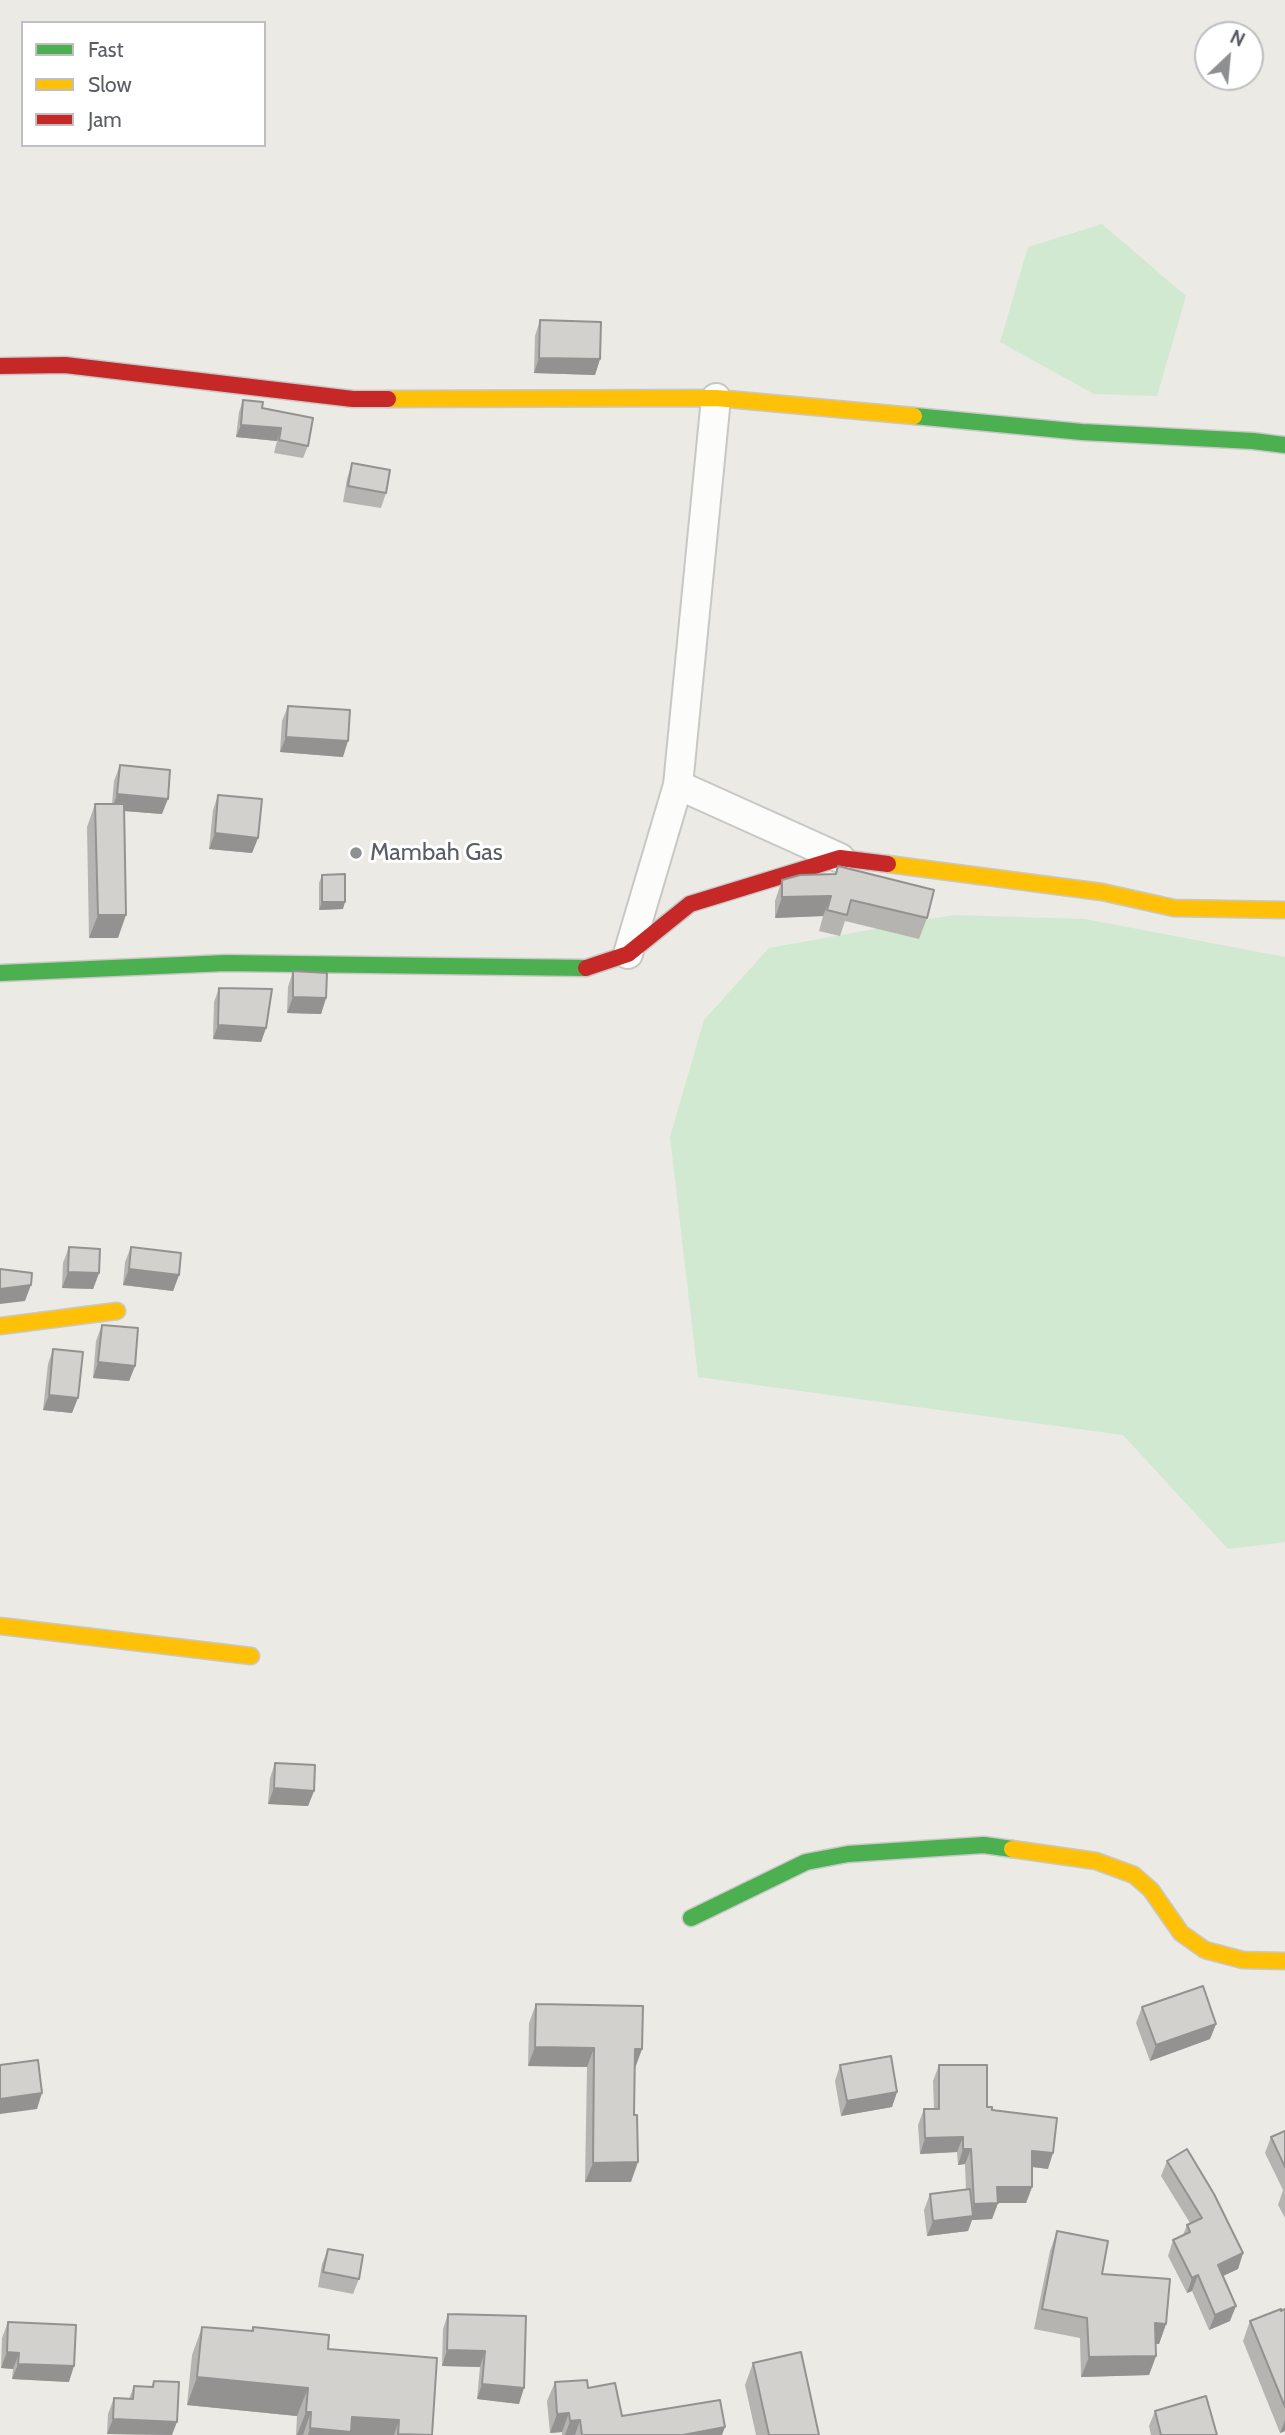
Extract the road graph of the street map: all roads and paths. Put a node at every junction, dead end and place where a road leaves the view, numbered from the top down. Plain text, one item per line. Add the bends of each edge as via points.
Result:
1 (0, 366) edge
2 (716, 398) junction
3 (1285, 445) edge
4 (678, 785) junction
5 (840, 858) junction
6 (1285, 910) edge
7 (628, 954) junction
8 (0, 972) edge
9 (117, 1311) dead end
10 (0, 1326) edge
11 (0, 1626) edge
12 (251, 1656) dead end
13 (691, 1918) dead end
14 (1285, 1961) edge

1 - 2 street via 65,365 353,399
2 - 3 street via 1082,432
2 - 4 street
4 - 5 street
4 - 7 street
5 - 6 street via 1102,892 1174,908
5 - 7 street via 690,904
7 - 8 street via 586,968 226,963
9 - 10 street
11 - 12 street
13 - 14 street via 806,1862 848,1854 984,1845 1096,1861 1134,1875 1151,1890 1181,1933 1205,1950 1243,1960

